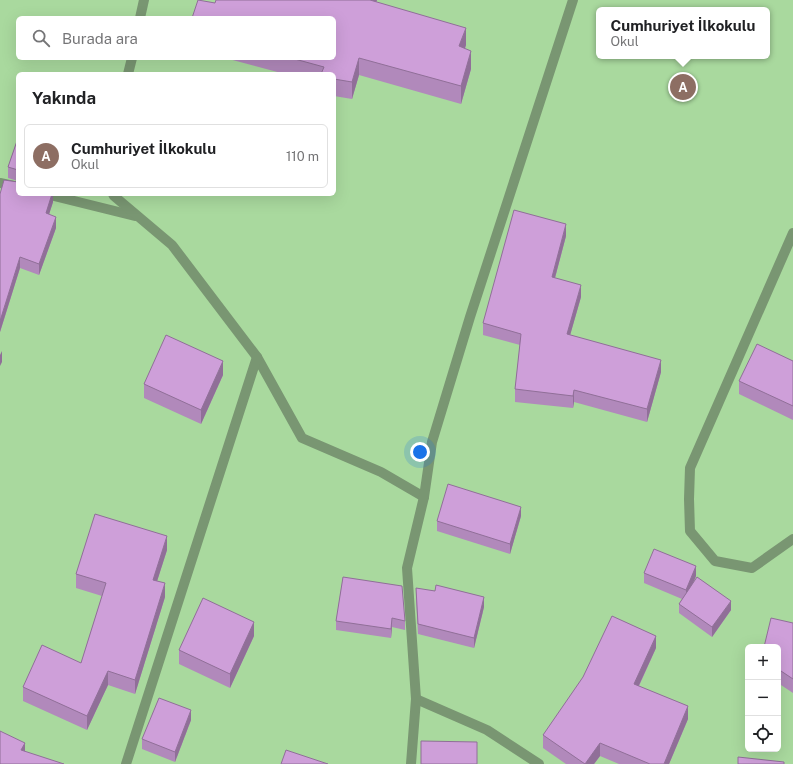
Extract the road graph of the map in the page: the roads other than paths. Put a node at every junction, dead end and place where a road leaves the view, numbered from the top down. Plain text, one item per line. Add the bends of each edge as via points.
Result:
1 (144, 0) edge
2 (574, 0) edge
3 (140, 16) edge
4 (132, 60) edge
5 (128, 72) edge
6 (0, 183) edge
7 (16, 187) edge
8 (54, 196) edge
9 (114, 196) edge
10 (137, 216) junction
11 (793, 233) edge
12 (257, 358) junction
13 (424, 497) junction
14 (793, 539) edge
15 (416, 699) junction
16 (126, 764) edge
17 (411, 764) edge
18 (539, 764) edge

1 - 3 street
2 - 13 street via 467,325 432,442
4 - 5 street
6 - 7 street
8 - 10 street
9 - 10 street
10 - 12 street via 172,245
11 - 14 street via 690,468 688,499 690,531 714,561 752,568
12 - 13 street via 302,438 382,472
12 - 16 street
13 - 15 street via 407,568
15 - 17 street
15 - 18 street via 487,730

